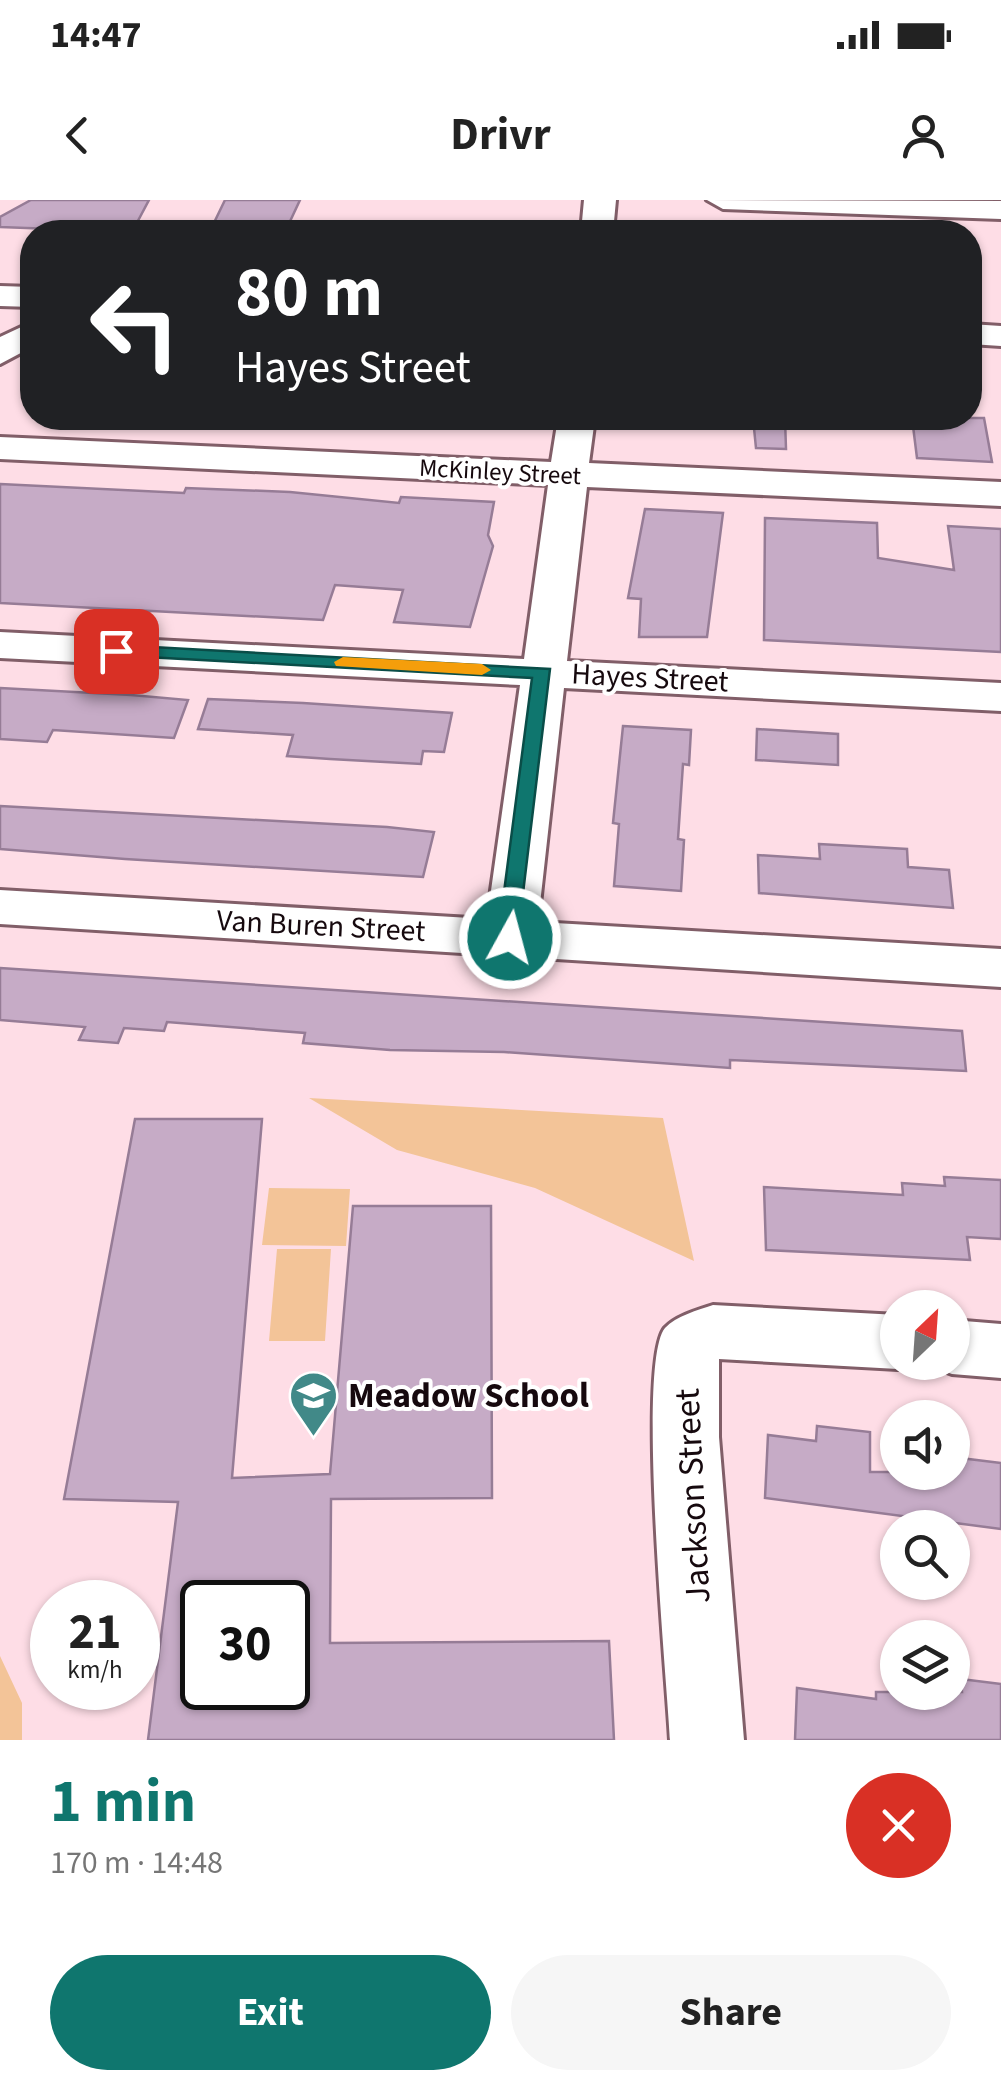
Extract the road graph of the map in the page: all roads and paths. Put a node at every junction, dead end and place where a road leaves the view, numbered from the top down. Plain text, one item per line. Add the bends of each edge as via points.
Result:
1 (724, 200) edge
2 (1001, 210) edge
3 (575, 430) edge
4 (0, 448) edge
5 (569, 475) junction
6 (1001, 494) edge
7 (0, 645) edge
8 (543, 673) junction
9 (1001, 698) edge
10 (0, 907) edge
11 (510, 938) junction
12 (1001, 968) edge
13 (880, 1341) edge
14 (970, 1348) edge
15 (1001, 1351) edge
16 (708, 1740) edge

1 - 2 street
3 - 5 street
4 - 5 street, McKinley Street
5 - 6 street, McKinley Street
5 - 8 street
7 - 8 street, Hayes Street
8 - 9 street, Hayes Street
8 - 11 street
10 - 11 street, Van Buren Street
11 - 12 street, Van Buren Street
13 - 16 street, Jackson Street via 713,1331 688,1346 686,1437
14 - 15 street

